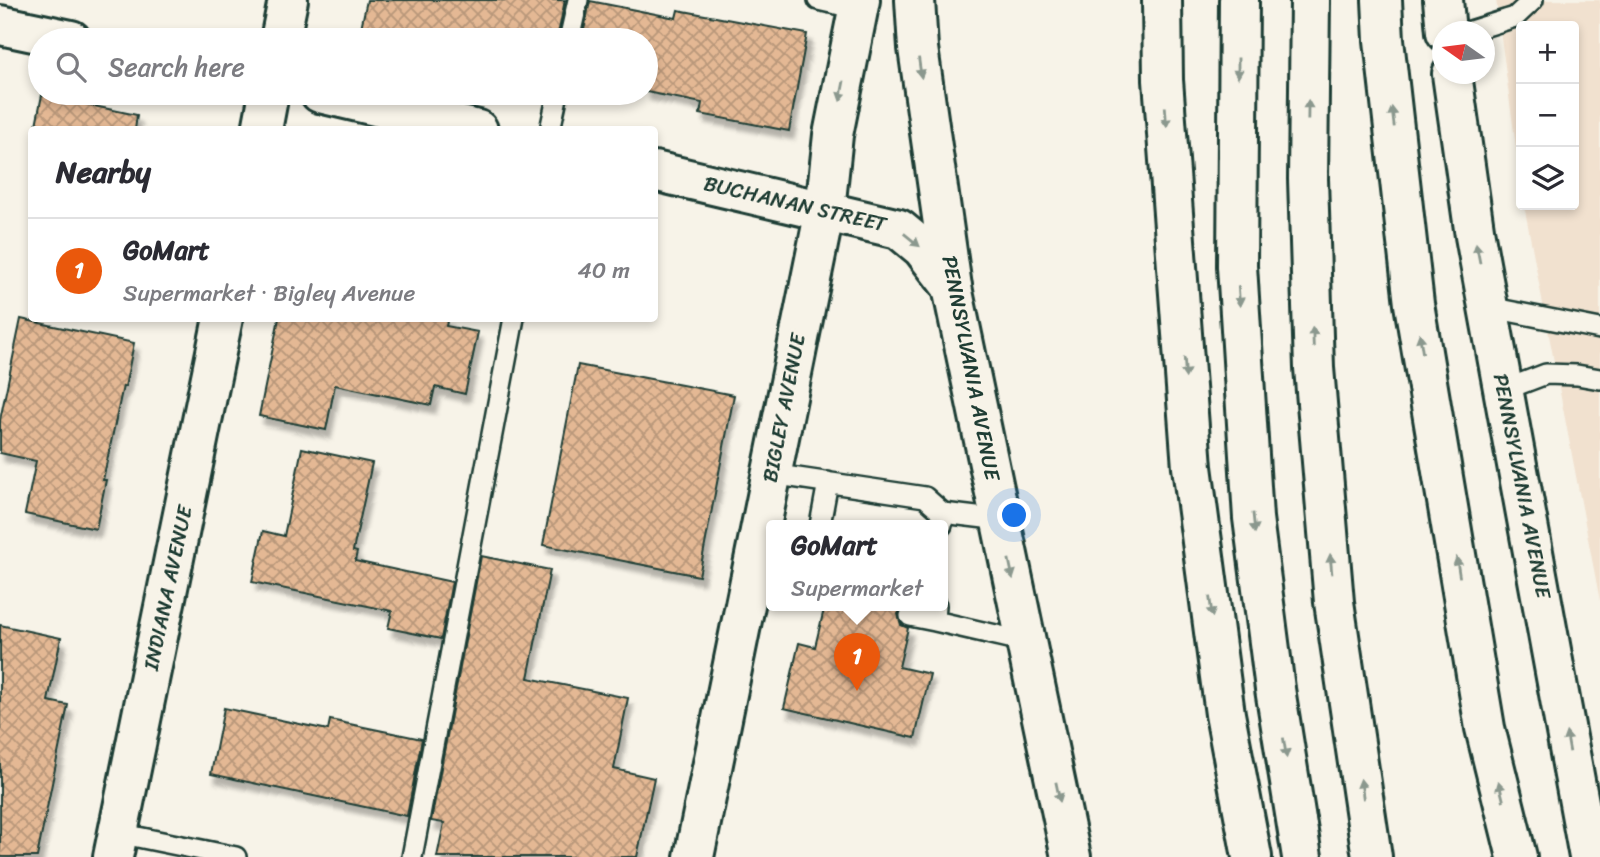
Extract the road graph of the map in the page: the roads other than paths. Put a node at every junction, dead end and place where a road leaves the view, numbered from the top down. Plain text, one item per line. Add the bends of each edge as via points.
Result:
1 (288, 0) edge
2 (578, 0) edge
3 (818, 0) edge
4 (915, 0) edge
5 (1162, 0) edge
6 (1239, 0) edge
7 (1310, 0) edge
8 (1382, 0) edge
9 (1443, 0) edge
10 (1533, 0) edge
11 (859, 4) edge
12 (1445, 21) edge
13 (1495, 23) edge
14 (0, 25) edge
15 (282, 28) edge
16 (572, 28) edge
17 (28, 31) edge
18 (1453, 84) edge
19 (267, 105) edge
20 (371, 105) edge
21 (555, 105) edge
22 (263, 126) edge
23 (461, 126) edge
24 (551, 126) edge
25 (658, 172) edge
26 (825, 210) junction
27 (952, 286) junction
28 (1488, 307) junction
29 (222, 322) edge
30 (513, 322) edge
31 (1600, 329) edge
32 (1600, 379) edge
33 (1504, 390) junction
34 (771, 474) junction
35 (828, 482) junction
36 (943, 519) edge
37 (766, 520) edge
38 (821, 520) edge
39 (1001, 520) junction
40 (766, 523) edge
41 (760, 582) edge
42 (936, 613) edge
43 (910, 616) dead end
44 (1027, 642) junction
45 (115, 845) edge
46 (236, 857) edge
47 (412, 857) edge
48 (694, 857) edge
49 (1071, 857) edge
50 (1252, 857) edge
51 (1302, 857) edge
52 (1372, 857) edge
53 (1517, 857) edge
54 (1589, 857) edge

1 - 15 main road
2 - 16 lane
3 - 11 lane
4 -> 27 main road, PENNSYLVANIA AVENUE
5 -> 50 main road via 1163,80 1192,467 1225,714
6 -> 51 main road via 1237,267 1254,518
52 -> 7 main road via 1334,602 1314,368 1308,179
53 -> 8 main road via 1485,728 1414,303
9 - 12 main road
10 - 13 lane via 1515,17
11 -> 26 main road, BIGLEY AVENUE
14 - 17 main road
28 -> 18 main road, PENNSYLVANIA AVENUE
19 - 22 main road
20 - 23 main road
21 - 24 lane
25 - 26 main road, BUCHANAN STREET
26 -> 27 main road, BUCHANAN STREET via 899,229 922,248
26 - 34 main road, BIGLEY AVENUE
27 - 39 main road, PENNSYLVANIA AVENUE
28 - 31 lane
28 - 33 main road, PENNSYLVANIA AVENUE
29 - 45 main road, INDIANA AVENUE
30 - 47 lane
32 - 33 lane via 1546,374
54 -> 33 main road, PENNSYLVANIA AVENUE
34 - 35 lane
34 - 37 main road, BIGLEY AVENUE
35 - 36 lane via 925,498
35 - 38 lane
36 - 39 lane
39 -> 44 main road, PENNSYLVANIA AVENUE
40 - 41 main road, BIGLEY AVENUE
41 - 48 main road, BIGLEY AVENUE
42 - 43 lane
42 - 44 lane
44 -> 49 main road, PENNSYLVANIA AVENUE
45 - 46 lane

